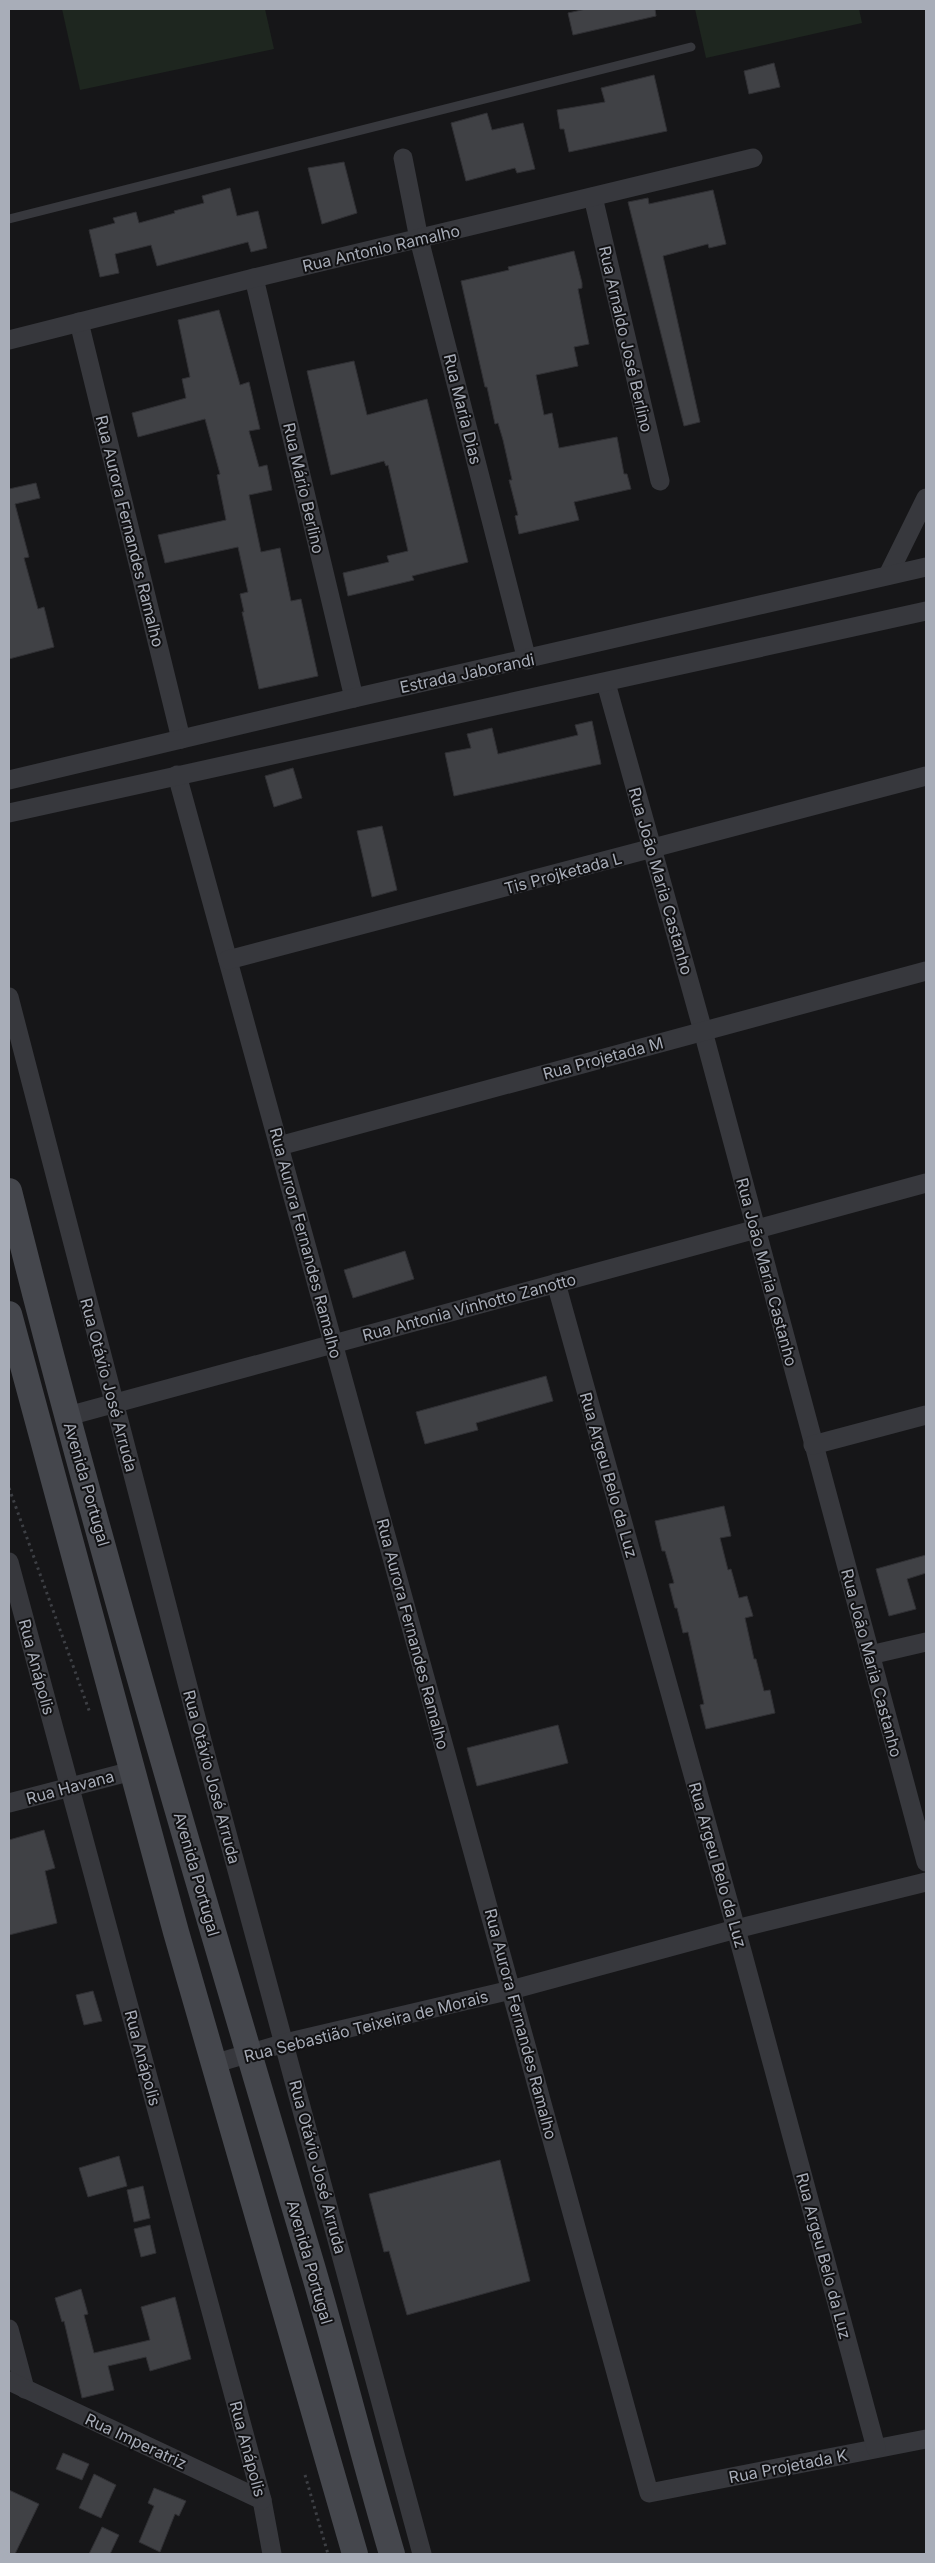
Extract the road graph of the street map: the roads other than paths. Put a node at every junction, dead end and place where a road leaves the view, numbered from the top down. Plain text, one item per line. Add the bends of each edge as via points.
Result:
1 (690, 47) dead end
2 (403, 158) dead end
3 (753, 158) dead end
4 (593, 198) junction
5 (9, 219) edge
6 (419, 239) junction
7 (254, 278) junction
8 (79, 322) junction
9 (9, 340) edge
10 (660, 481) dead end
11 (926, 498) edge
12 (926, 567) edge
13 (888, 575) junction
14 (926, 611) edge
15 (527, 660) junction
16 (606, 683) junction
17 (354, 698) junction
18 (181, 739) junction
19 (177, 775) junction
20 (926, 776) edge
21 (9, 780) edge
22 (9, 813) edge
23 (652, 850) junction
24 (228, 960) junction
25 (926, 971) edge
26 (9, 997) edge
27 (703, 1031) junction
28 (279, 1146) junction
29 (926, 1183) edge
30 (9, 1191) edge
31 (754, 1229) junction
32 (556, 1283) junction
33 (9, 1314) edge
34 (333, 1344) junction
35 (114, 1404) junction
36 (926, 1415) edge
37 (68, 1416) junction
38 (813, 1445) junction
39 (9, 1562) edge
40 (926, 1642) edge
41 (870, 1656) junction
42 (132, 1770) junction
43 (70, 1787) junction
44 (9, 1803) edge
45 (926, 1862) edge
46 (926, 1882) edge
47 (736, 1929) junction
48 (511, 1990) junction
49 (285, 2043) junction
50 (248, 2054) junction
51 (213, 2064) junction
52 (9, 2329) edge
53 (17, 2385) edge
54 (926, 2439) edge
55 (876, 2448) junction
56 (649, 2493) joint
57 (262, 2500) junction
58 (272, 2554) edge
59 (355, 2554) edge
60 (392, 2554) edge
61 (422, 2554) edge

1 - 5 lane
2 - 6 street, Rua Maria Dias
3 - 4 street, Rua Antonio Ramalho
4 - 6 street, Rua Antonio Ramalho
4 - 10 street, Rua Arnaldo José Berlino
6 - 7 street, Rua Antonio Ramalho
6 - 15 street, Rua Maria Dias
7 - 8 street, Rua Antonio Ramalho
7 - 17 street, Rua Mário Berlino
8 - 9 street, Rua Antonio Ramalho
8 - 18 street, Rua Aurora Fernandes Ramalho
11 - 13 street
12 - 13 street, Estrada Jaborandi
13 - 15 street, Estrada Jaborandi
14 - 16 street
15 - 17 street, Estrada Jaborandi
16 - 19 street
16 - 23 street, Rua João Maria Castanho
17 - 18 street, Estrada Jaborandi
18 - 21 street, Estrada Jaborandi
19 - 22 street
19 - 24 street, Rua Aurora Fernandes Ramalho
20 - 23 street, Tis Projketada L
23 - 24 street, Tis Projketada L
23 - 27 street, Rua João Maria Castanho
24 - 28 street, Rua Aurora Fernandes Ramalho
25 - 27 street, Rua Projetada M
26 - 35 street, Rua Otávio José Arruda
27 - 28 street, Rua Projetada M
27 - 31 street, Rua João Maria Castanho
28 - 34 street, Rua Aurora Fernandes Ramalho
29 - 31 street, Rua Antonia Vinhotto Zanotto
30 - 37 main road, Avenida Portugal
31 - 32 street, Rua Antonia Vinhotto Zanotto
31 - 38 street, Rua João Maria Castanho
32 - 34 street, Rua Antonia Vinhotto Zanotto
32 - 47 street, Rua Argeu Belo da Luz
33 - 42 main road, Avenida Portugal
34 - 35 street, Rua Antonia Vinhotto Zanotto
34 - 48 street, Rua Aurora Fernandes Ramalho
35 - 37 street, Rua Antonia Vinhotto Zanotto
35 - 49 street, Rua Otávio José Arruda
36 - 38 street
37 - 50 main road, Avenida Portugal
38 - 41 street, Rua João Maria Castanho
39 - 43 street, Rua Anápolis
40 - 41 street
41 - 45 street, Rua João Maria Castanho
42 - 43 street, Rua Havana
42 - 51 main road, Avenida Portugal
43 - 44 street, Rua Havana
43 - 57 street, Rua Anápolis
46 - 47 street, Rua Sebastião Teixeira de Morais
47 - 48 street, Rua Sebastião Teixeira de Morais
47 - 55 street, Rua Argeu Belo da Luz
48 - 49 street, Rua Sebastião Teixeira de Morais
48 - 56 street, Rua Aurora Fernandes Ramalho
49 - 50 street, Rua Sebastião Teixeira de Morais
49 - 61 street, Rua Otávio José Arruda
50 - 51 street, Rua Sebastião Teixeira de Morais
50 - 60 main road, Avenida Portugal via 313,2270
51 - 59 main road, Avenida Portugal
52 - 53 street
53 - 57 street, Rua Imperatriz
54 - 55 street, Rua Projetada K
55 - 56 street, Rua Projetada K
57 - 58 street, Rua Anápolis

